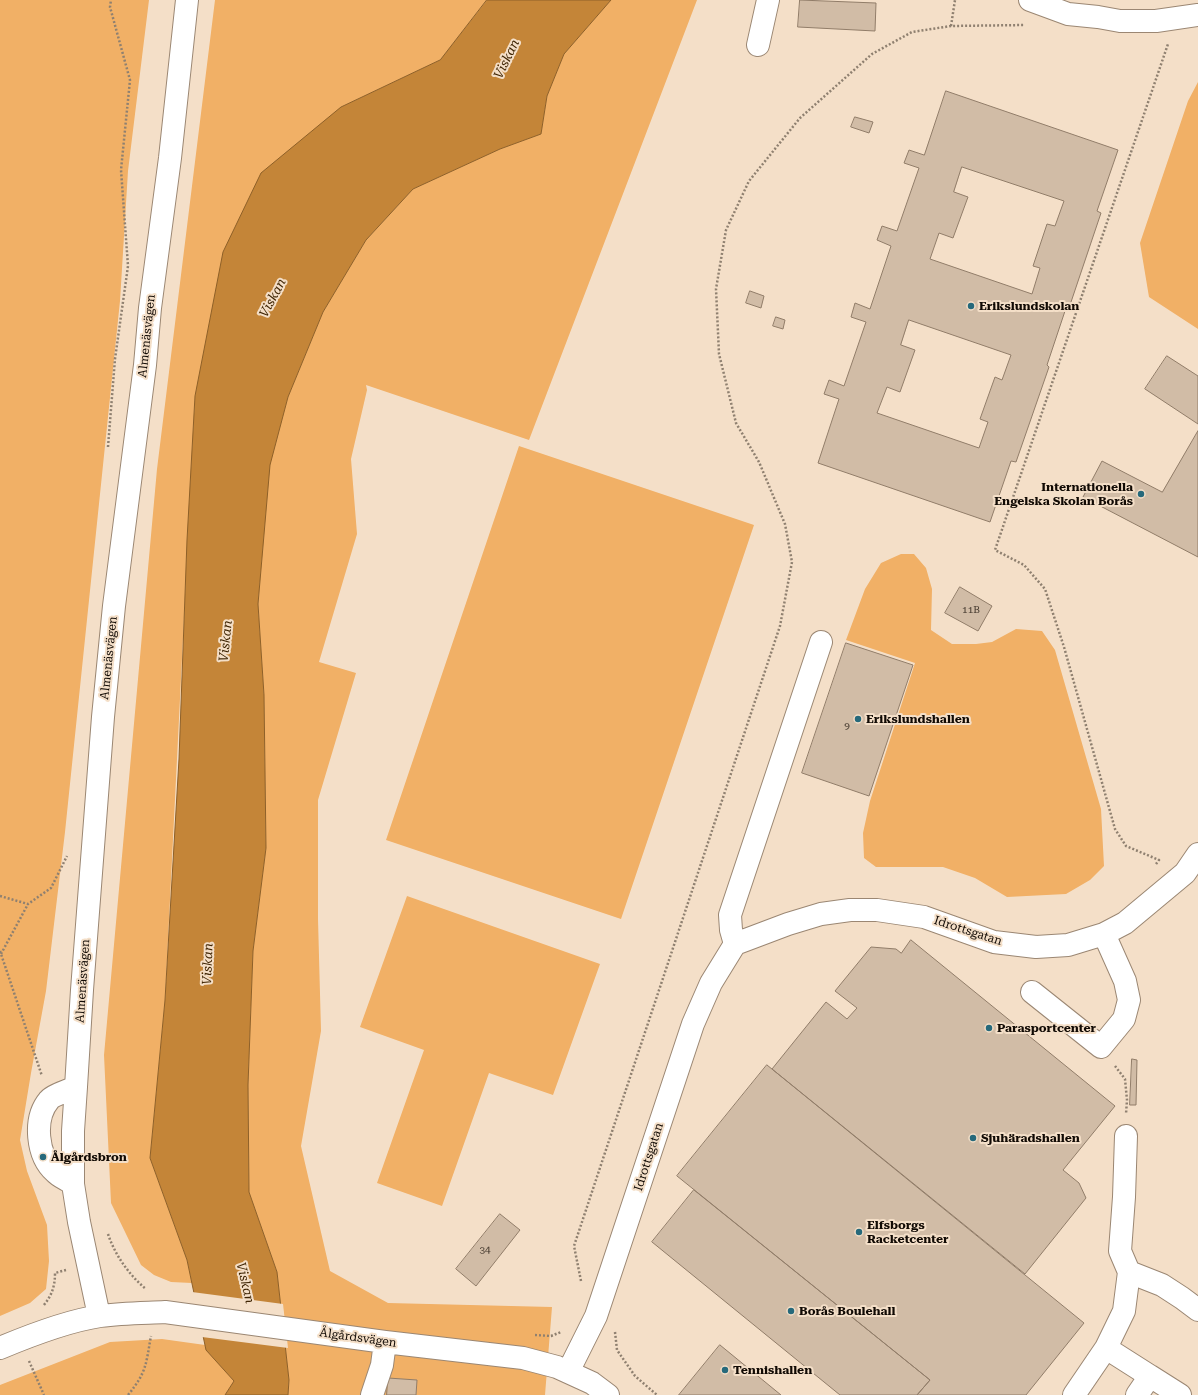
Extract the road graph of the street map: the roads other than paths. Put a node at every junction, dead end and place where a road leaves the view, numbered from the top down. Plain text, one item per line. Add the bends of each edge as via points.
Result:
1 (187, 0) edge
2 (768, 0) edge
3 (1030, 0) edge
4 (1078, 0) edge
5 (1198, 15) edge
6 (1098, 17) junction
7 (758, 45) dead end
8 (821, 642) dead end
9 (1198, 854) edge
10 (1104, 934) junction
11 (735, 944) junction
12 (1032, 992) dead end
13 (76, 1087) junction
14 (1126, 1136) road end
15 (73, 1184) junction
16 (1129, 1272) junction
17 (1198, 1310) edge
18 (99, 1316) junction
19 (385, 1342) junction
20 (0, 1348) edge
21 (1106, 1348) junction
22 (568, 1372) junction
23 (1150, 1376) junction
24 (372, 1395) edge
25 (608, 1395) edge
26 (1074, 1395) edge
27 (1137, 1395) edge
28 (1180, 1395) edge

1 - 13 street, Almenäsvägen via 170,158 114,606 103,717
2 - 7 street
3 - 6 street via 1068,14
4 - 6 street
5 - 6 street via 1156,21 1120,21
8 - 11 street via 730,916
9 - 10 street, Idrottsgatan via 1185,873 1125,923
10 - 11 street, Idrottsgatan via 1068,945 1036,946 994,942 924,917 877,910 850,910 821,914
10 - 12 street via 1125,980 1129,1000 1124,1019 1102,1047
11 - 22 street, Idrottsgatan via 711,983 693,1024 604,1295
13 - 15 street, Almenäsvägen via 72,1131
13 - 15 street via 49,1099 41,1113 39,1136 43,1157 55,1173
14 - 16 street via 1120,1252
15 - 18 street, Almenäsvägen
16 - 17 street via 1162,1285
16 - 21 street via 1124,1311
18 - 19 street, Ålgårdsvägen via 165,1312
18 - 20 street, Ålgårdsvägen via 61,1326
19 - 22 street, Ålgårdsvägen via 523,1358
19 - 24 street via 382,1365
21 - 23 street
21 - 26 street
22 - 25 street, Ålgårdsvägen via 592,1383
23 - 27 street
23 - 28 street

